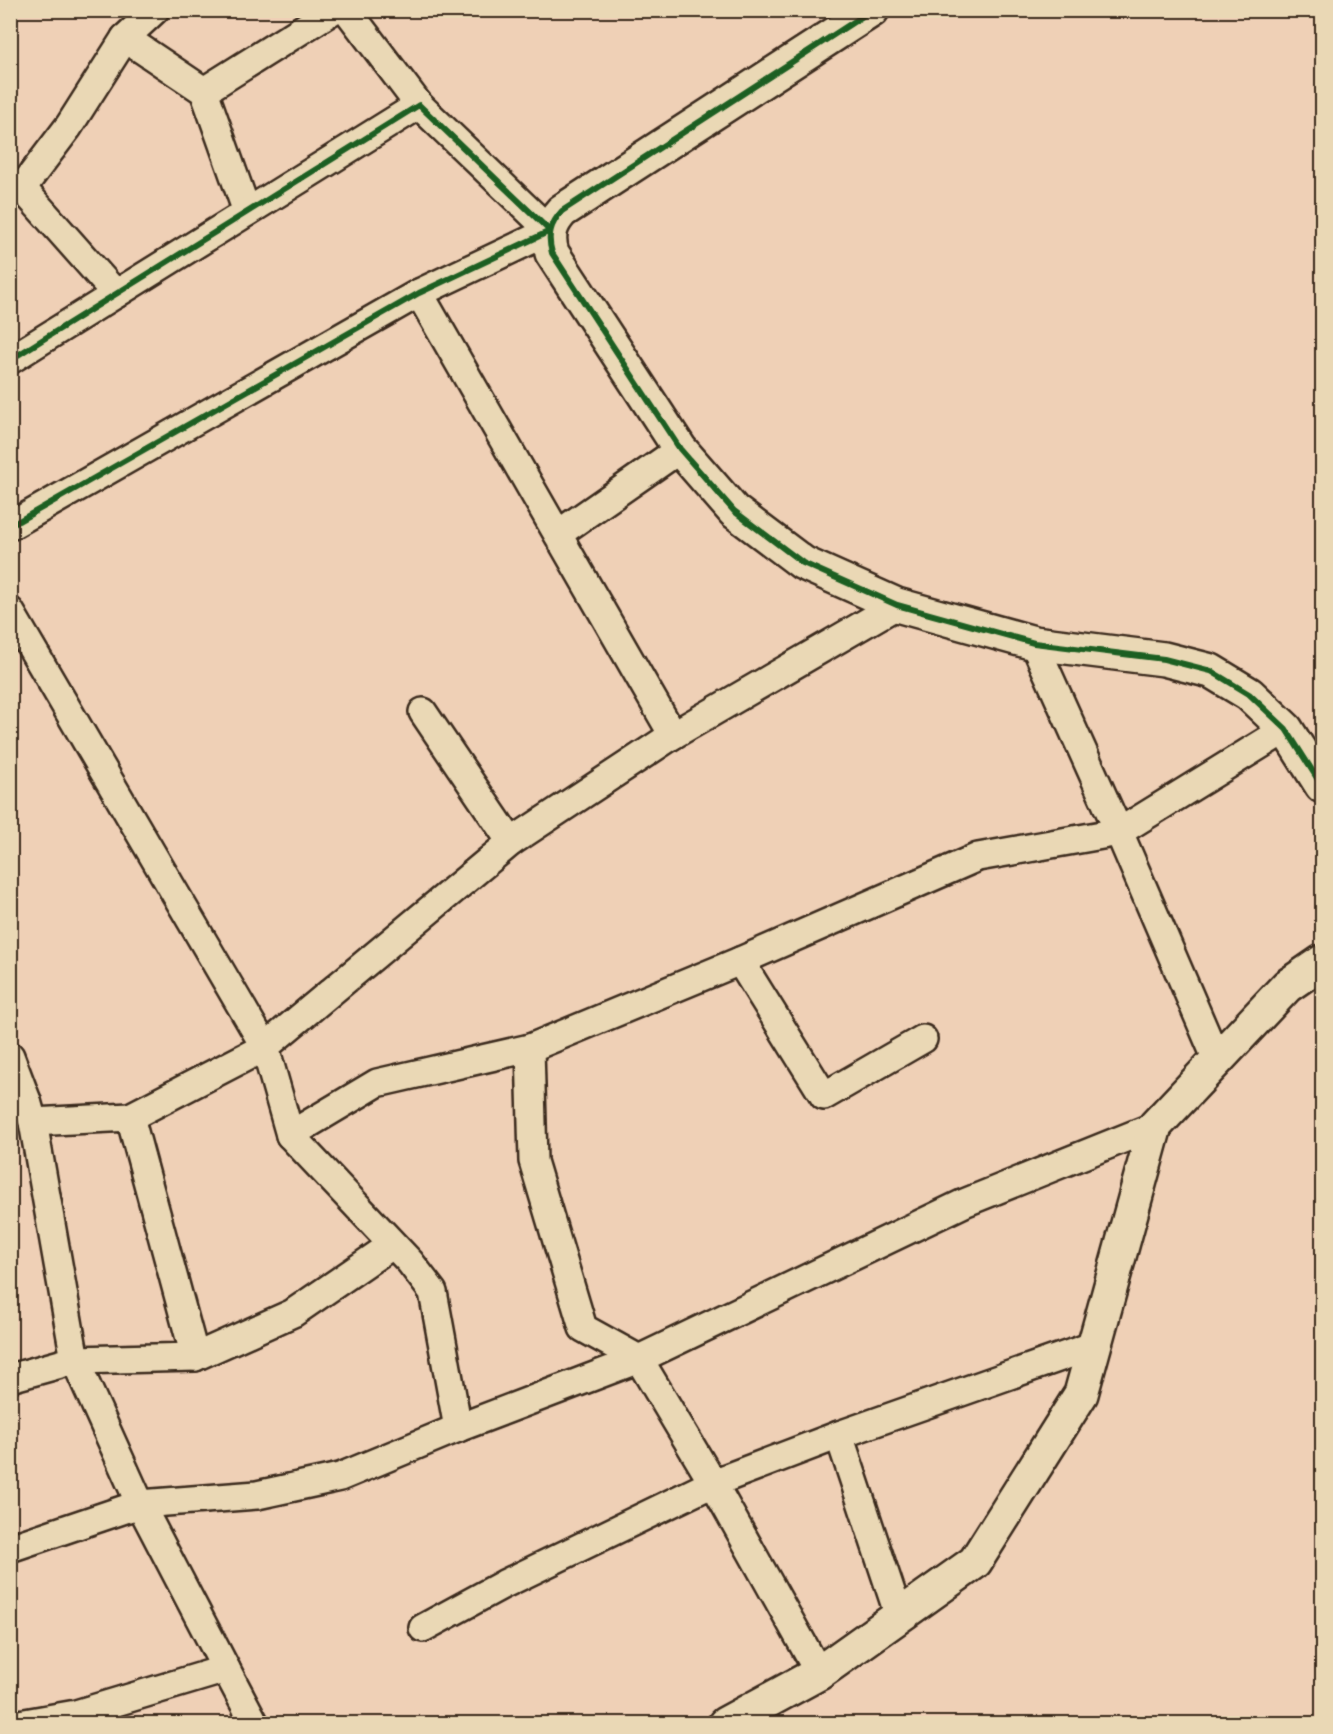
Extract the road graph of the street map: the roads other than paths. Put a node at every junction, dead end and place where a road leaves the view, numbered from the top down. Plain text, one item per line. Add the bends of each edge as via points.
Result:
1 (155, 10) edge
2 (333, 10) edge
3 (347, 10) edge
4 (872, 10) edge
5 (125, 38) junction
6 (204, 91) junction
7 (419, 105) junction
8 (16, 191) edge
9 (247, 212) junction
10 (550, 231) junction
11 (420, 293) junction
12 (116, 294) junction
13 (11, 358) edge
14 (680, 449) junction
15 (10, 526) edge
16 (558, 534) junction
17 (897, 605) junction
18 (10, 611) edge
19 (1034, 643) junction
20 (423, 712) dead end
21 (1286, 729) junction
22 (673, 735) junction
23 (1323, 786) edge
24 (1119, 832) junction
25 (511, 842) junction
26 (740, 961) junction
27 (1323, 962) edge
28 (923, 1039) dead end
29 (265, 1047) junction
30 (530, 1048) junction
31 (10, 1056) edge
32 (1216, 1060) junction
33 (24, 1110) edge
34 (130, 1117) junction
35 (1155, 1126) junction
36 (290, 1135) junction
37 (392, 1245) junction
38 (1095, 1345) junction
39 (195, 1357) junction
40 (639, 1359) junction
41 (75, 1360) junction
42 (10, 1378) edge
43 (458, 1428) junction
44 (840, 1435) junction
45 (712, 1483) junction
46 (140, 1504) junction
47 (10, 1548) edge
48 (899, 1616) junction
49 (423, 1628) dead end
50 (226, 1669) junction
51 (819, 1673) junction
52 (19, 1724) edge
53 (255, 1724) edge
54 (725, 1724) edge

1 - 5 street
2 - 6 street
3 - 7 street
4 - 10 street via 562,211
5 - 6 street
5 - 8 street via 69,126
6 - 9 street
7 - 9 street
7 - 10 street
8 - 12 street
9 - 12 street
10 - 11 street
10 - 14 street via 552,253
11 - 15 street
11 - 16 street
12 - 13 street
14 - 16 street
14 - 17 street via 734,511 802,563
16 - 22 street
17 - 19 street
17 - 22 street
18 - 29 street
19 - 21 street via 1164,658 1211,671 1249,694
19 - 24 street
20 - 25 street
21 - 23 street
21 - 24 street
22 - 25 street
24 - 26 street via 978,857
24 - 32 street
25 - 29 street
26 - 28 street via 824,1096
26 - 30 street
27 - 32 street via 1287,986
29 - 34 street
29 - 36 street
30 - 36 street via 377,1083
30 - 40 street via 533,1161 583,1328
31 - 33 street
32 - 35 street
33 - 34 street
33 - 41 street
34 - 39 street
35 - 38 street
35 - 40 street via 964,1203
36 - 37 street
37 - 39 street via 293,1312
37 - 43 street via 433,1292
38 - 44 street
38 - 48 street via 1081,1394 975,1562
39 - 41 street
40 - 43 street
40 - 45 street
41 - 42 street
41 - 46 street
43 - 46 street via 340,1477 257,1495
44 - 45 street
44 - 48 street
45 - 49 street via 504,1584
45 - 51 street
46 - 47 street
46 - 50 street
48 - 51 street
50 - 52 street via 76,1714
50 - 53 street
51 - 54 street

